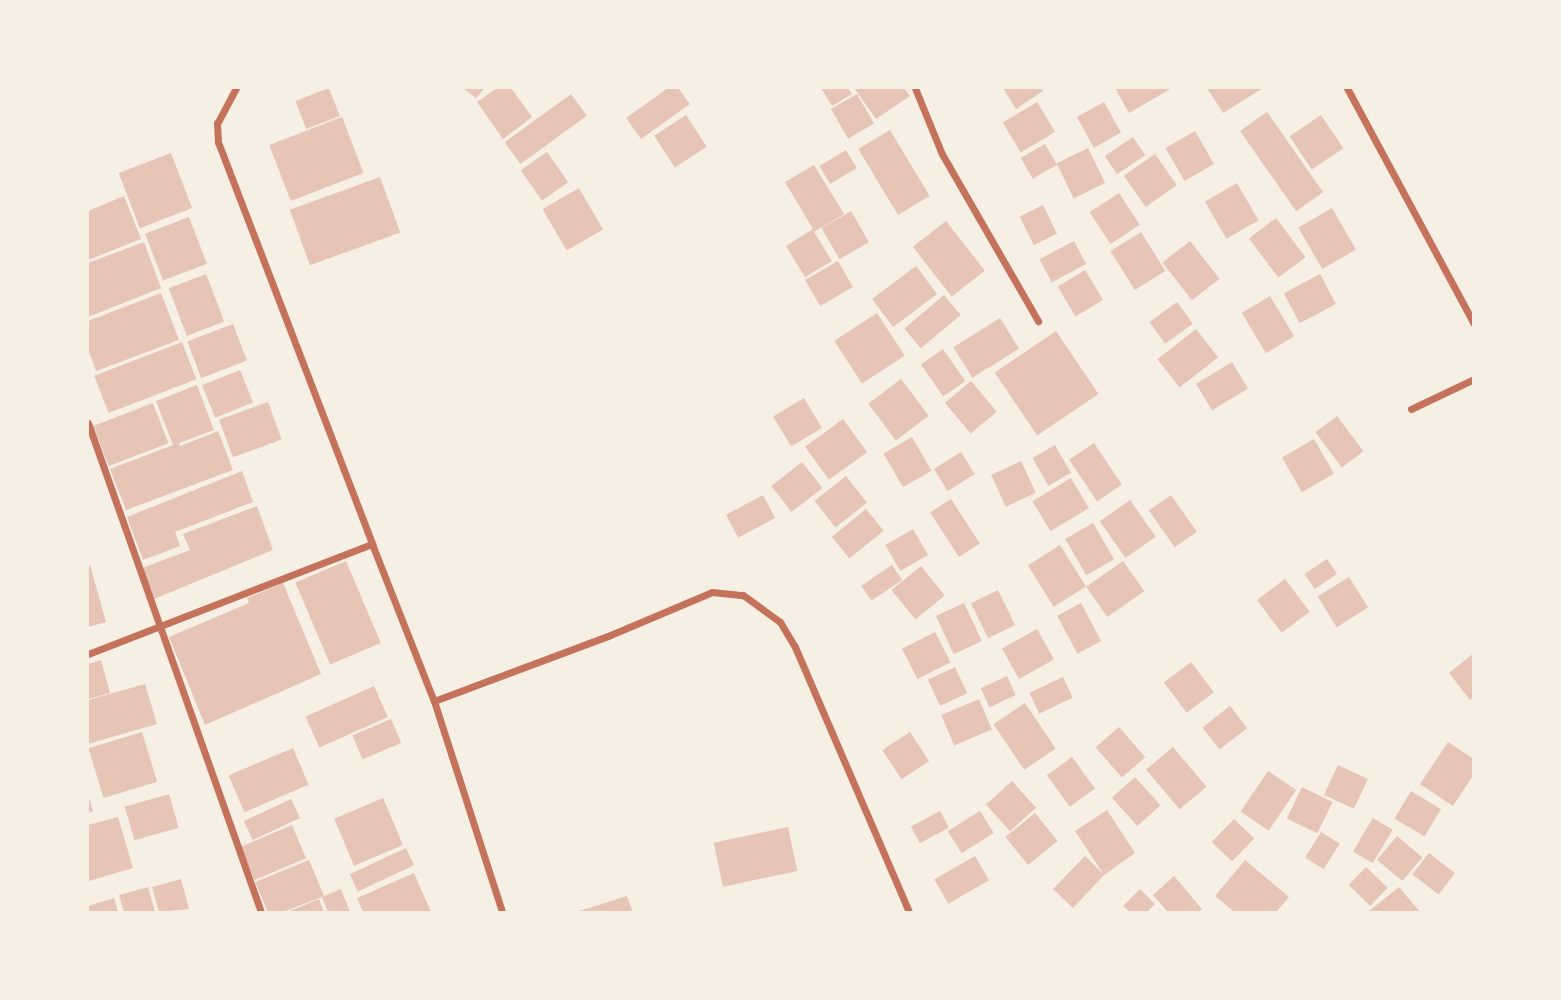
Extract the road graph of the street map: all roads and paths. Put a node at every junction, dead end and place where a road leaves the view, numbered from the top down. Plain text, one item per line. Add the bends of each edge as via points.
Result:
1 (236, 88) edge
2 (915, 88) edge
3 (1346, 88) edge
4 (1038, 321) dead end
5 (1474, 324) edge
6 (1474, 379) edge
7 (1411, 409) dead end
8 (88, 423) edge
9 (372, 544) junction
10 (159, 626) junction
11 (88, 654) edge
12 (434, 701) junction
13 (261, 912) edge
14 (502, 912) edge
15 (909, 912) edge

1 - 9 street via 217,123 218,142
2 - 4 street via 948,164
3 - 5 street
6 - 7 street
8 - 10 street
9 - 10 street
9 - 12 street
10 - 11 street
10 - 13 street
12 - 14 street
12 - 15 street via 712,592 743,595 780,622 795,647

